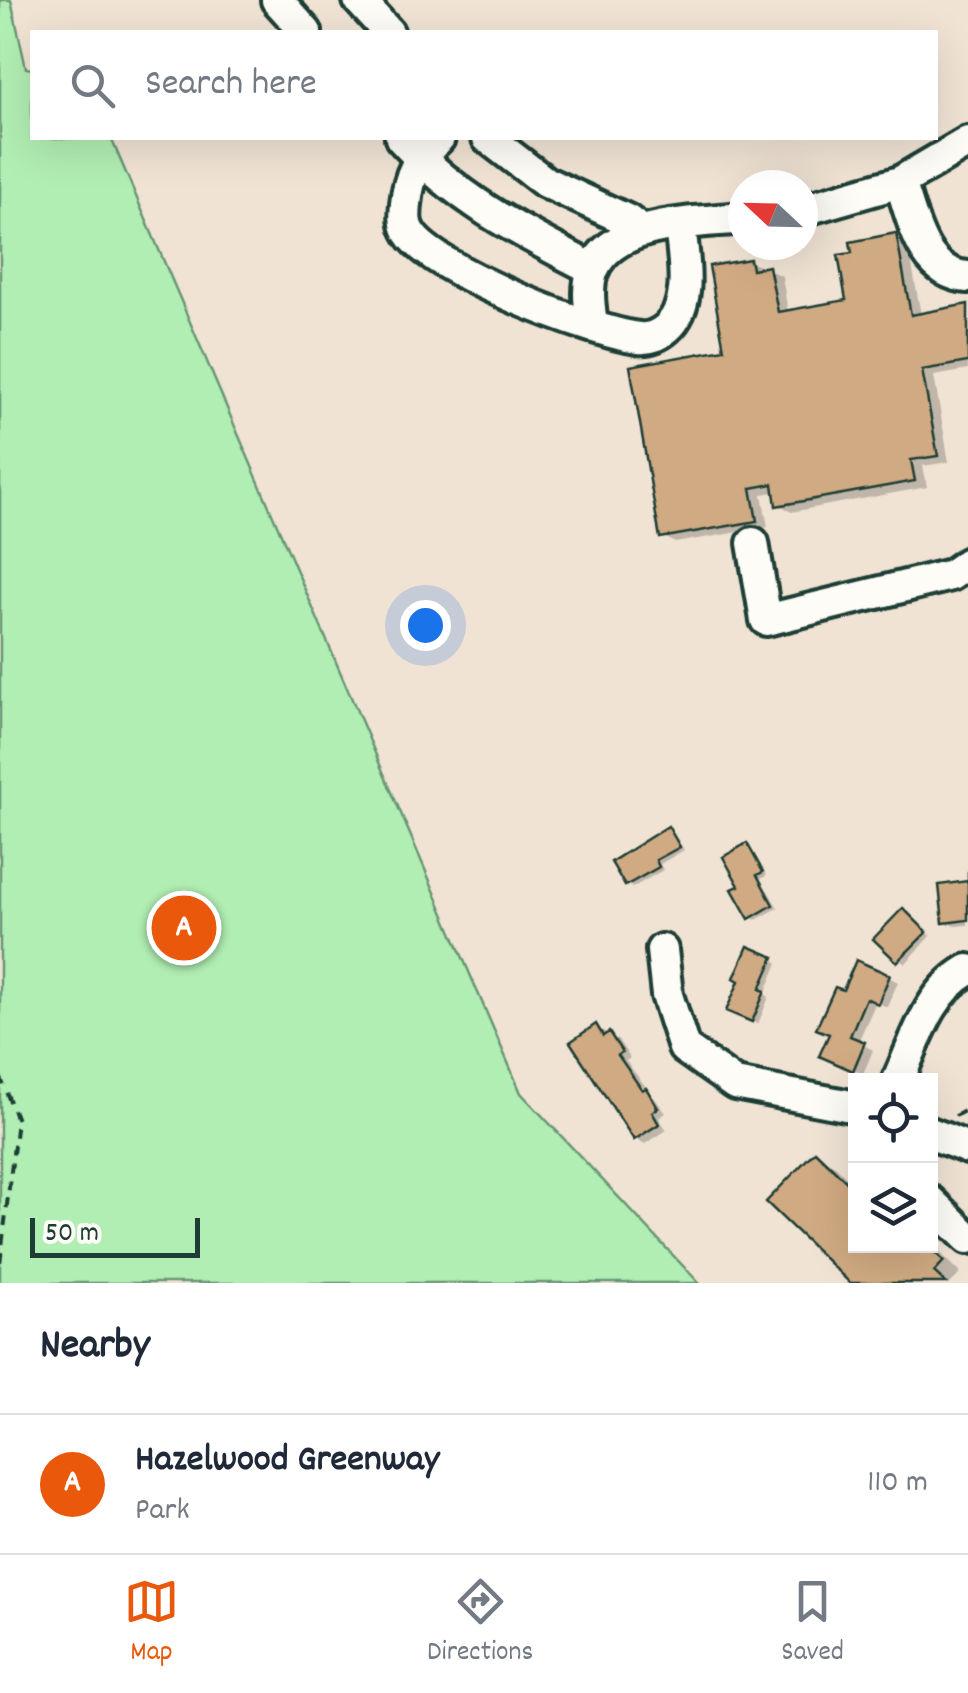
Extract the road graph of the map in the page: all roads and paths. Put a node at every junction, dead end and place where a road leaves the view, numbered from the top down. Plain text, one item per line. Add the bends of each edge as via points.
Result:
1 (277, 0) edge
2 (360, 0) edge
3 (304, 30) edge
4 (386, 30) edge
5 (491, 140) edge
6 (968, 142) edge
7 (420, 144) edge
8 (900, 182) junction
9 (818, 206) edge
10 (728, 220) edge
11 (680, 225) junction
12 (640, 230) junction
13 (593, 268) junction
14 (968, 277) edge
15 (592, 326) junction
16 (753, 542) dead end
17 (968, 563) edge
18 (662, 950) dead end
19 (968, 970) edge
20 (901, 1073) edge
21 (0, 1076) edge
22 (848, 1105) edge
23 (938, 1136) edge
24 (968, 1148) edge
25 (938, 1209) edge
26 (968, 1238) edge
27 (0, 1264) edge

1 - 3 street
2 - 4 street
5 - 12 street via 544,182
6 - 8 street
7 - 13 street via 498,220
7 - 15 street via 408,180 405,221 411,236 508,296
8 - 9 street
8 - 14 street via 931,258 943,270
10 - 11 street
11 - 12 street
11 - 15 street via 686,278 671,326 640,338
12 - 13 street
13 - 15 street
16 - 17 street via 766,620 951,575
18 - 22 street via 684,1048 735,1084
19 - 20 street via 949,981 930,1007
21 - 27 path via 17,1120
23 - 24 street
25 - 26 street

